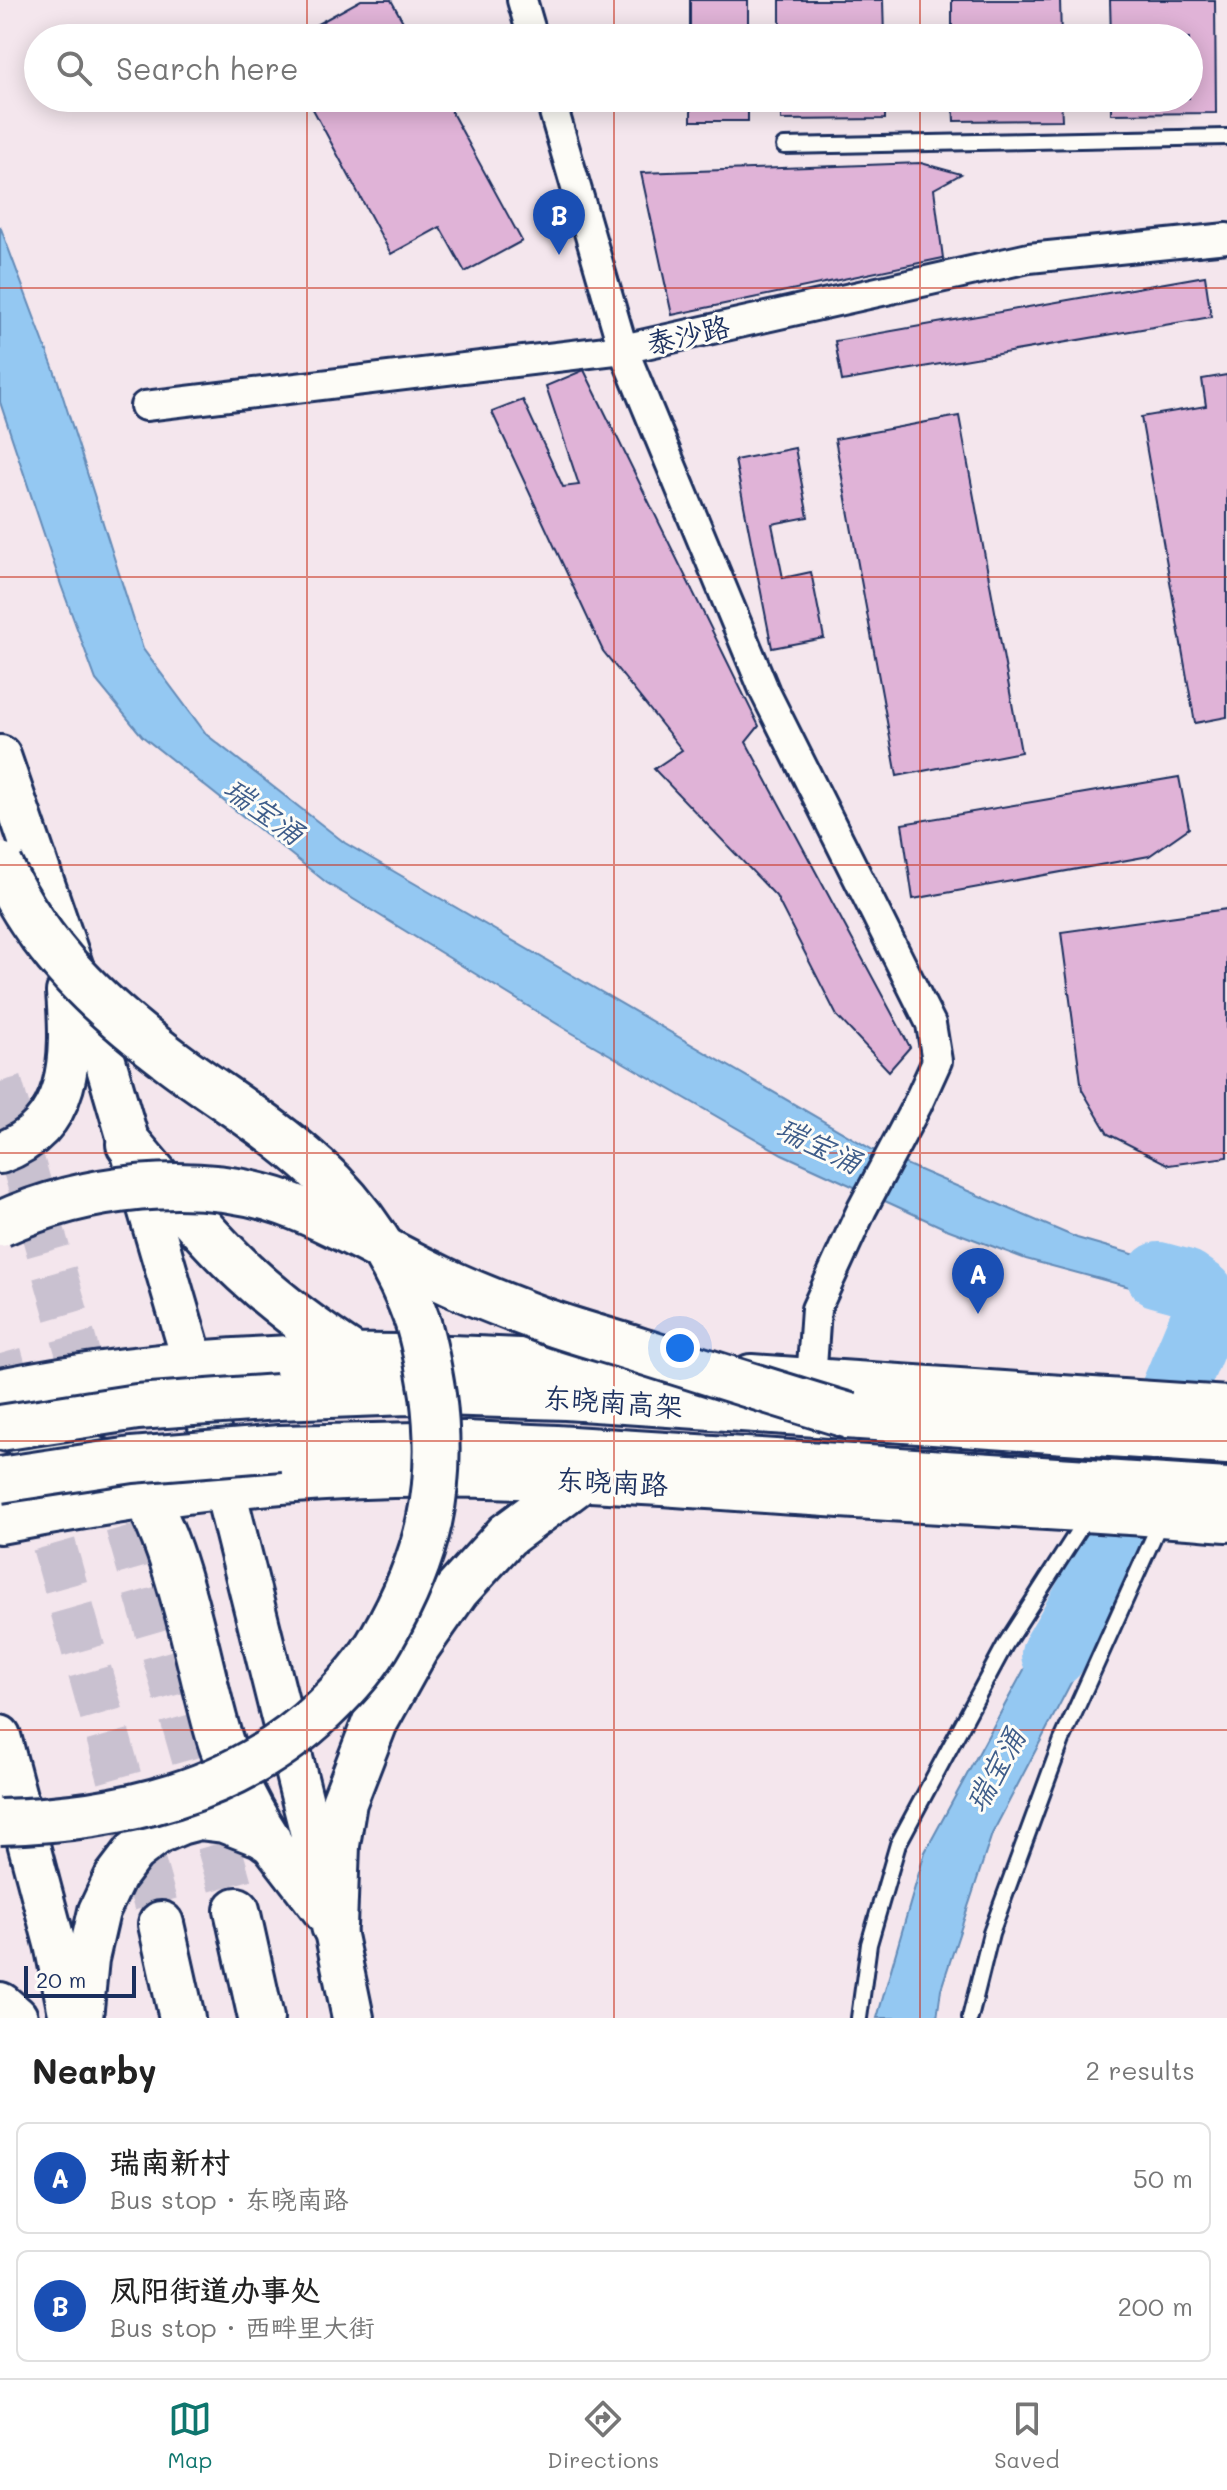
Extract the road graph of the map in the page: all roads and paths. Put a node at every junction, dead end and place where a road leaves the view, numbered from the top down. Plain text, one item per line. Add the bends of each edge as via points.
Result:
1 (522, 0) edge
2 (529, 24) edge
3 (554, 112) edge
4 (1227, 137) edge
5 (784, 146) dead end
6 (1227, 238) edge
7 (623, 349) junction
8 (145, 406) dead end
9 (0, 756) edge
10 (0, 865) edge
11 (64, 941) junction
12 (129, 1144) junction
13 (0, 1153) edge
14 (0, 1224) edge
15 (353, 1356) junction
16 (193, 1362) junction
17 (811, 1381) junction
18 (1, 1403) edge
19 (1227, 1409) edge
20 (850, 1416) junction
21 (1227, 1442) edge
22 (0, 1480) edge
23 (581, 1480) junction
24 (224, 1485) junction
25 (1227, 1491) edge
26 (144, 1496) junction
27 (1092, 1510) junction
28 (1164, 1514) junction
29 (1227, 1519) edge
30 (0, 1521) edge
31 (0, 1736) edge
32 (7, 1805) edge
33 (268, 1839) junction
34 (237, 1910) tunnel mouth
35 (161, 1924) tunnel mouth
36 (334, 1926) junction
37 (0, 2005) edge
38 (15, 2018) edge
39 (70, 2018) edge
40 (82, 2018) edge
41 (182, 2018) edge
42 (261, 2018) edge
43 (353, 2018) edge
44 (859, 2018) edge
45 (970, 2018) edge

1 - 2 street
3 - 7 street
4 - 5 lane
6 - 7 street, 泰沙路 via 1029,258
7 - 8 street, 泰沙路
7 - 17 street via 765,692 931,1024 937,1061 816,1309
9 - 11 main road
10 - 32 main road, bridge via 37,932 66,969 136,1033 318,1169 364,1223 417,1319 428,1360 438,1461 419,1564 398,1609 345,1689 310,1723 223,1779 138,1807 85,1817
11 - 12 main road
11 - 13 main road via 71,1040 64,1088 37,1134
12 - 15 main road via 246,1275
12 - 16 main road
14 - 20 main road, bridge via 84,1195 134,1188 235,1190 331,1222 443,1279 540,1319
15 - 16 main road
15 - 17 main road via 496,1358
16 - 18 main road via 110,1372
16 - 24 main road
17 - 19 main road
18 - 20 main road, 东晓南高架, bridge via 137,1407 408,1392
18 - 24 main road via 25,1409 80,1442
18 - 26 main road via 27,1434 120,1470
20 - 21 main road, 东晓南高架
22 - 25 main road, 东晓南高架, bridge via 188,1453 465,1444
23 - 24 main road, 东晓南路 via 395,1475
23 - 27 main road, 东晓南路
23 - 36 main road via 507,1535 457,1590 415,1650 375,1722 344,1802
24 - 26 main road, 东晓南路
24 - 36 main road
26 - 30 main road, 东晓南路
26 - 33 main road via 169,1547 222,1747 247,1807
27 - 28 main road, 东晓南路
27 - 44 lane via 1005,1645 898,1844 869,1944
28 - 29 main road, 东晓南路
28 - 45 lane via 1062,1740 991,1933
31 - 32 main road
32 - 39 main road via 55,1944
33 - 36 main road
33 - 40 main road via 224,1822 199,1819 159,1833 134,1852 99,1911
34 - 42 main road
35 - 41 main road
36 - 43 main road
37 - 38 main road

